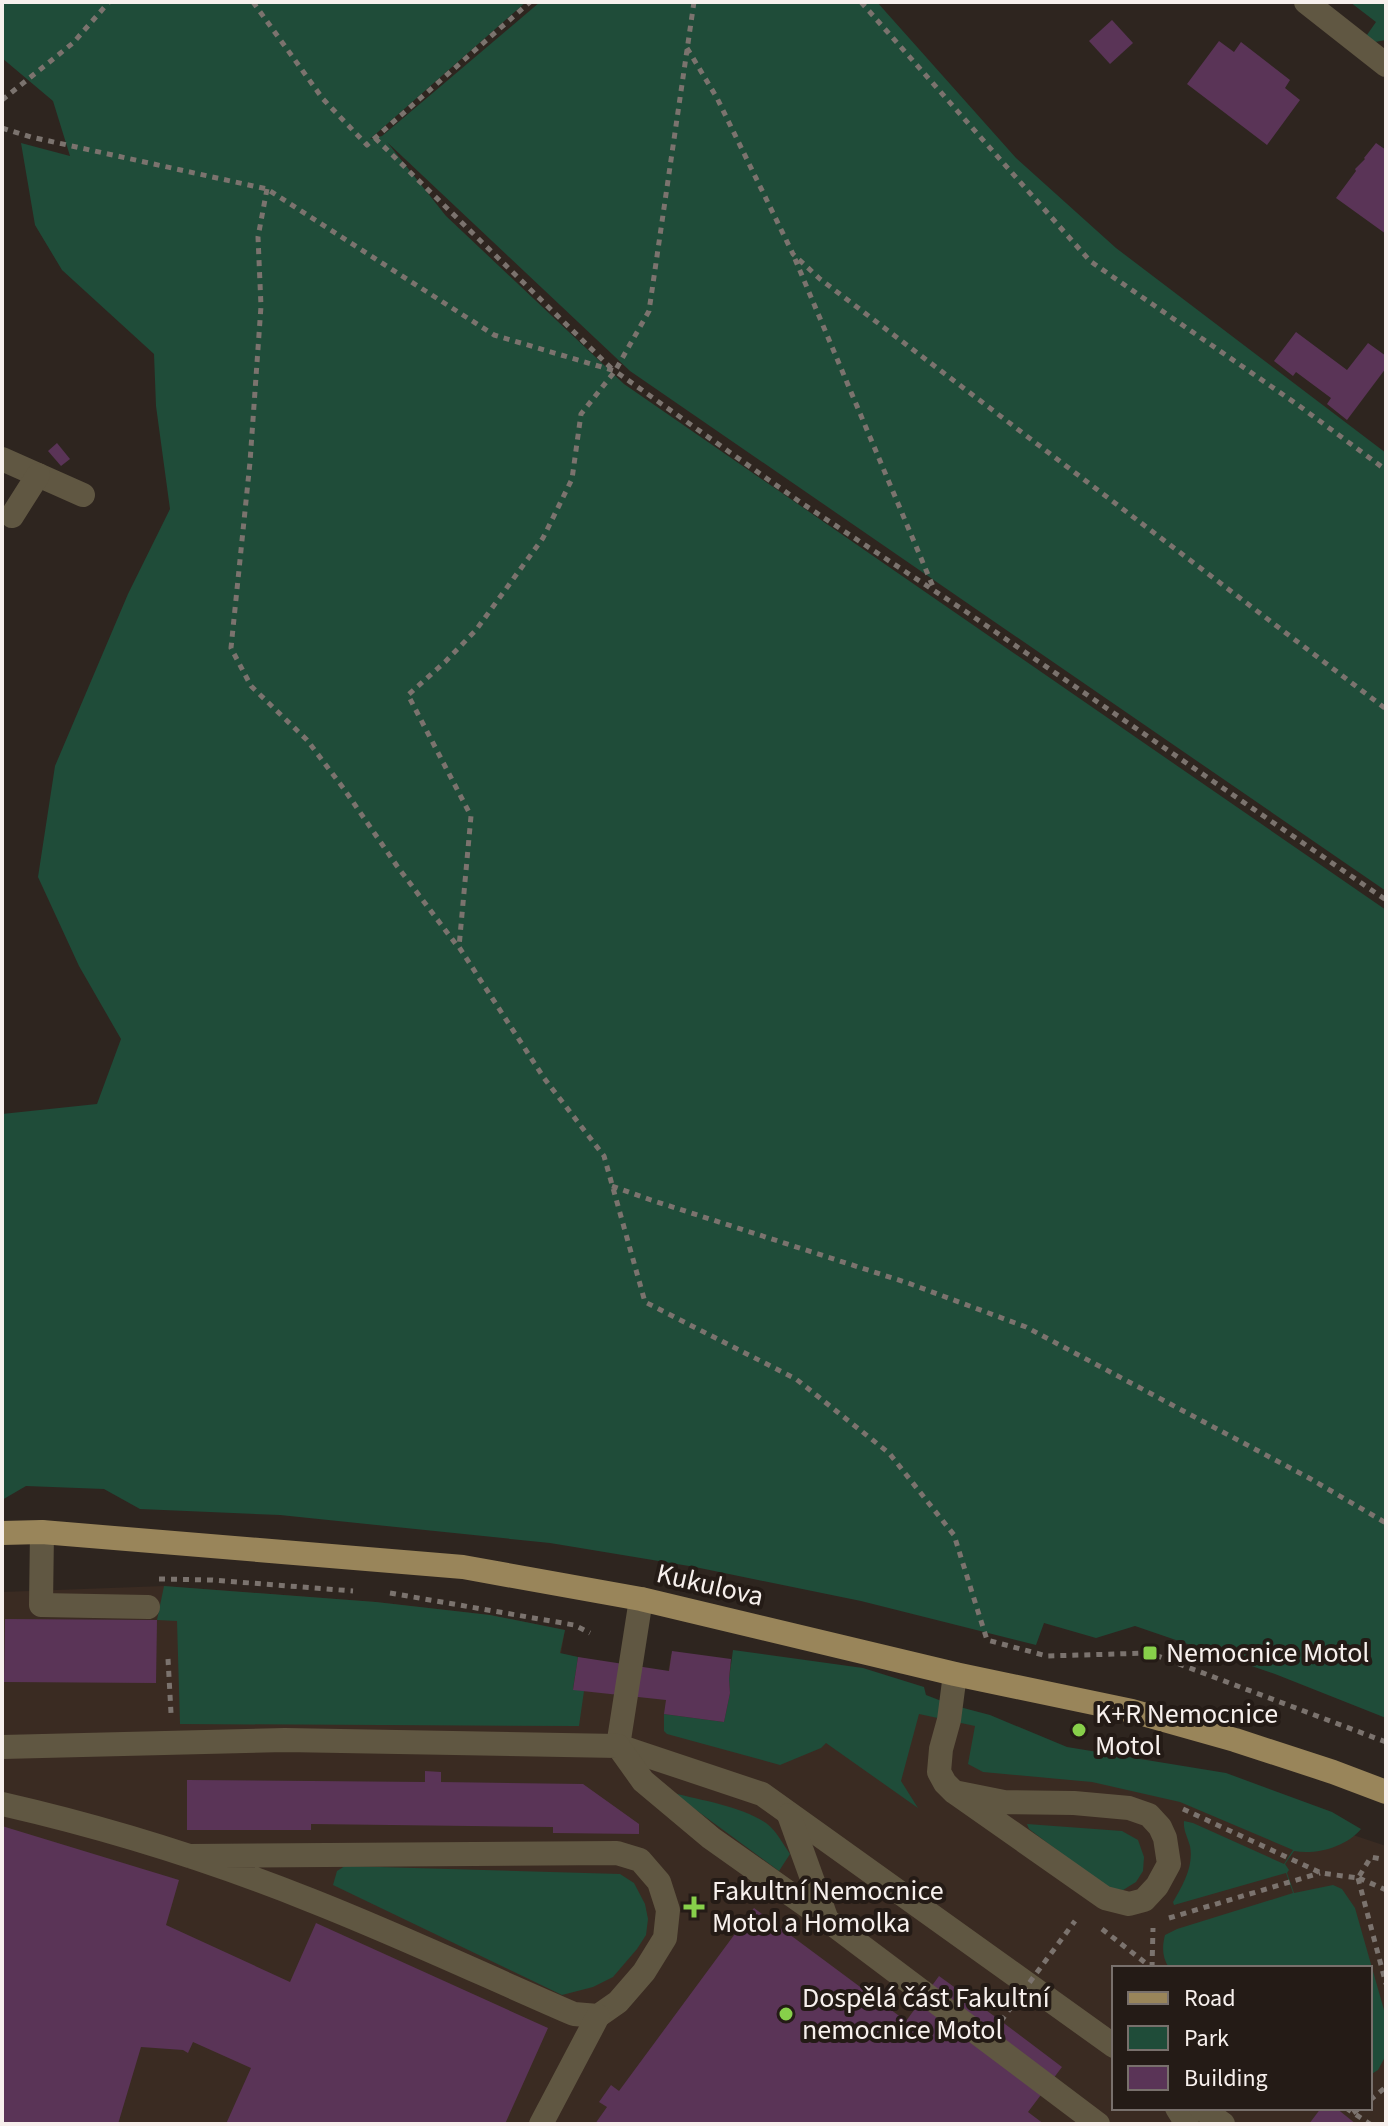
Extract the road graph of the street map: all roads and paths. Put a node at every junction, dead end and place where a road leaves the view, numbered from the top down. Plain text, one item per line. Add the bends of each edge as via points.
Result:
1 (109, 2) edge
2 (253, 2) edge
3 (530, 2) edge
4 (694, 2) edge
5 (861, 2) edge
6 (1306, 2) edge
7 (687, 48) junction
8 (1386, 65) edge
9 (2, 100) edge
10 (2, 128) edge
11 (375, 138) junction
12 (267, 189) junction
13 (793, 254) junction
14 (615, 371) junction
15 (2, 459) edge
16 (1386, 470) edge
17 (38, 475) junction
18 (83, 495) dead end
19 (12, 516) dead end
20 (935, 591) junction
21 (1386, 709) edge
22 (1386, 900) edge
23 (459, 947) junction
24 (611, 1185) junction
25 (1386, 1523) edge
26 (42, 1532) junction
27 (2, 1533) edge
28 (150, 1579) dead end
29 (362, 1591) dead end
30 (378, 1593) dead end
31 (641, 1599) junction
32 (148, 1607) dead end
33 (590, 1633) dead end
34 (168, 1659) dead end
35 (955, 1674) junction
36 (173, 1742) junction
37 (1386, 1742) edge
38 (618, 1746) junction
39 (2, 1747) edge
40 (954, 1792) junction
41 (1386, 1792) edge
42 (2, 1804) edge
43 (789, 1815) junction
44 (189, 1856) junction
45 (1321, 1873) dead end
46 (1386, 1890) edge
47 (1167, 1919) dead end
48 (827, 1920) junction
49 (1075, 1921) dead end
50 (1153, 1923) dead end
51 (1152, 1966) edge
52 (1386, 1984) edge
53 (598, 2016) junction
54 (1001, 2021) dead end
55 (1112, 2045) edge
56 (1204, 2110) edge
57 (1349, 2110) edge
58 (1357, 2110) edge
59 (1353, 2113) junction
60 (541, 2124) edge
61 (1098, 2124) edge
62 (1223, 2124) edge
63 (1370, 2124) edge

1 - 9 path via 73,43
2 - 11 path via 323,99 367,145
3 - 11 path
4 - 7 path
5 - 16 path via 1090,261
6 - 8 street
7 - 13 path
7 - 14 path via 649,311
10 - 12 path
11 - 14 path
12 - 14 path via 494,335
12 - 23 path via 258,237 261,306 231,648 251,686 307,740
13 - 20 path
13 - 21 path
14 - 20 path
14 - 23 path via 581,414 572,479 543,538 476,630 408,695 471,816
15 - 17 street
17 - 18 street
17 - 19 street
20 - 22 path
23 - 24 path via 544,1078 604,1156
24 - 25 path via 1026,1327
24 - 37 path via 645,1302 796,1379 889,1453 954,1535 987,1640 1047,1656 1150,1653
26 - 27 main road, Kukulova
26 - 31 main road, Kukulova via 463,1567
26 - 32 street via 41,1605
28 - 29 path
30 - 33 path via 574,1625
31 - 35 main road, Kukulova
31 - 38 street
34 - 36 path
35 - 40 street via 939,1772
35 - 41 main road, Kukulova via 1132,1711
36 - 38 street
36 - 39 street
38 - 43 street via 762,1794
38 - 48 street via 643,1781 711,1838
40 - 40 street via 1105,1898 1129,1904 1144,1900 1169,1864 1160,1827 1149,1815 1129,1808 1004,1802
42 - 44 street
43 - 48 street
43 - 55 street
44 - 53 street via 311,1900 574,2014
44 - 53 street via 617,1853 640,1860 659,1882 668,1910 665,1938 644,1972
45 - 47 path
46 - 52 path via 1358,1878
48 - 61 street
49 - 54 path, bridge
50 - 51 path
53 - 60 street
56 - 62 street
57 - 59 path
58 - 59 path
59 - 63 path

